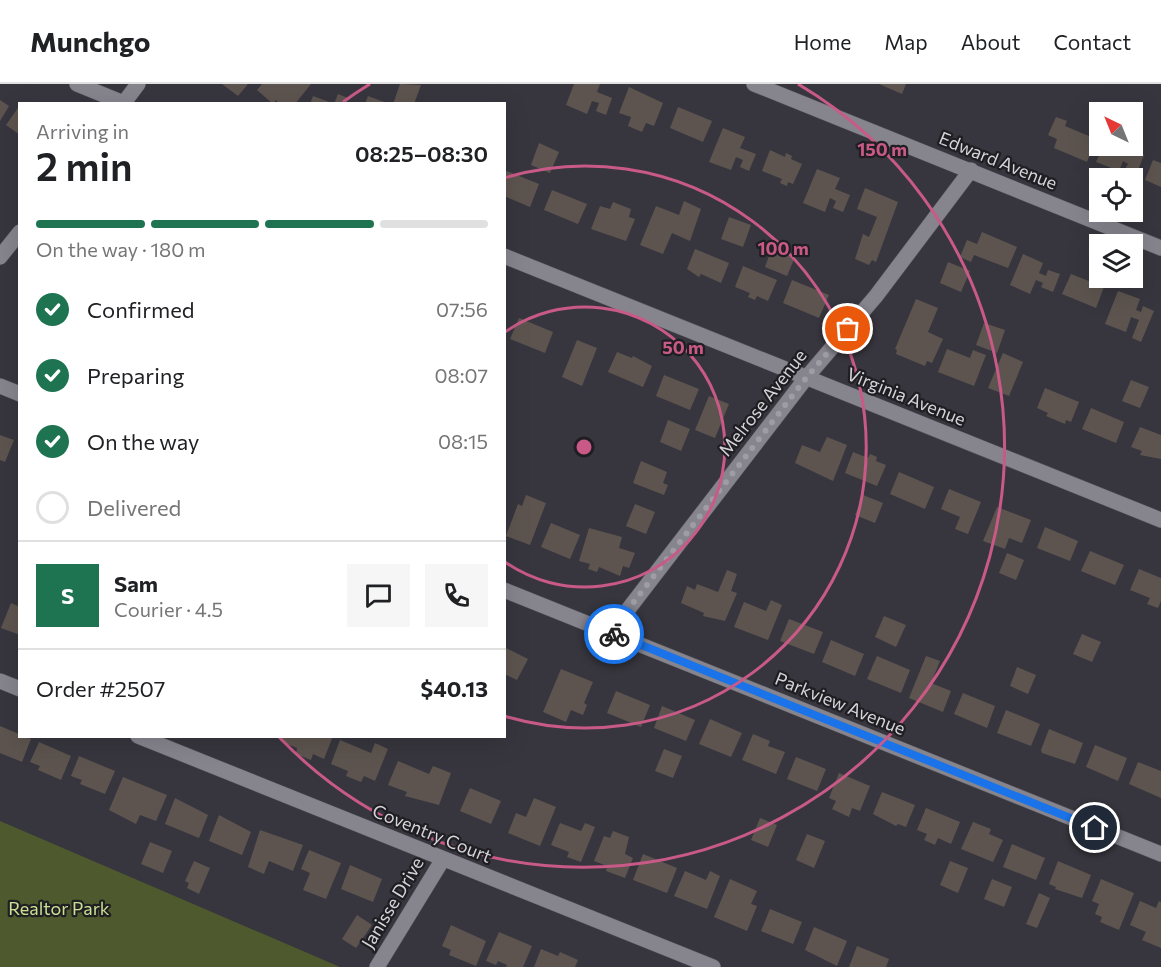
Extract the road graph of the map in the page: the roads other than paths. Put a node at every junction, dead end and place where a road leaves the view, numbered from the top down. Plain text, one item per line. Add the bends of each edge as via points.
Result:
1 (77, 84) edge
2 (138, 84) edge
3 (754, 84) edge
4 (122, 102) edge
5 (125, 102) edge
6 (971, 170) junction
7 (18, 234) edge
8 (1161, 248) edge
9 (0, 256) edge
10 (506, 257) edge
11 (806, 378) junction
12 (0, 386) edge
13 (18, 393) edge
14 (1161, 520) edge
15 (506, 591) edge
16 (610, 633) junction
17 (0, 681) edge
18 (18, 688) edge
19 (143, 738) edge
20 (1161, 854) edge
21 (443, 859) junction
22 (377, 967) edge
23 (713, 967) edge

1 - 4 street
2 - 5 street
3 - 6 street, Edward Avenue
6 - 8 street, Edward Avenue
6 - 11 street, Melrose Avenue via 876,296
7 - 9 street
10 - 11 street, Virginia Avenue
11 - 14 street, Virginia Avenue
11 - 16 street, Melrose Avenue
12 - 13 street
15 - 16 street, Parkview Avenue
16 - 20 street, Parkview Avenue
17 - 18 street
19 - 21 street, Coventry Court
21 - 22 street, Janisse Drive
21 - 23 street, Coventry Court

